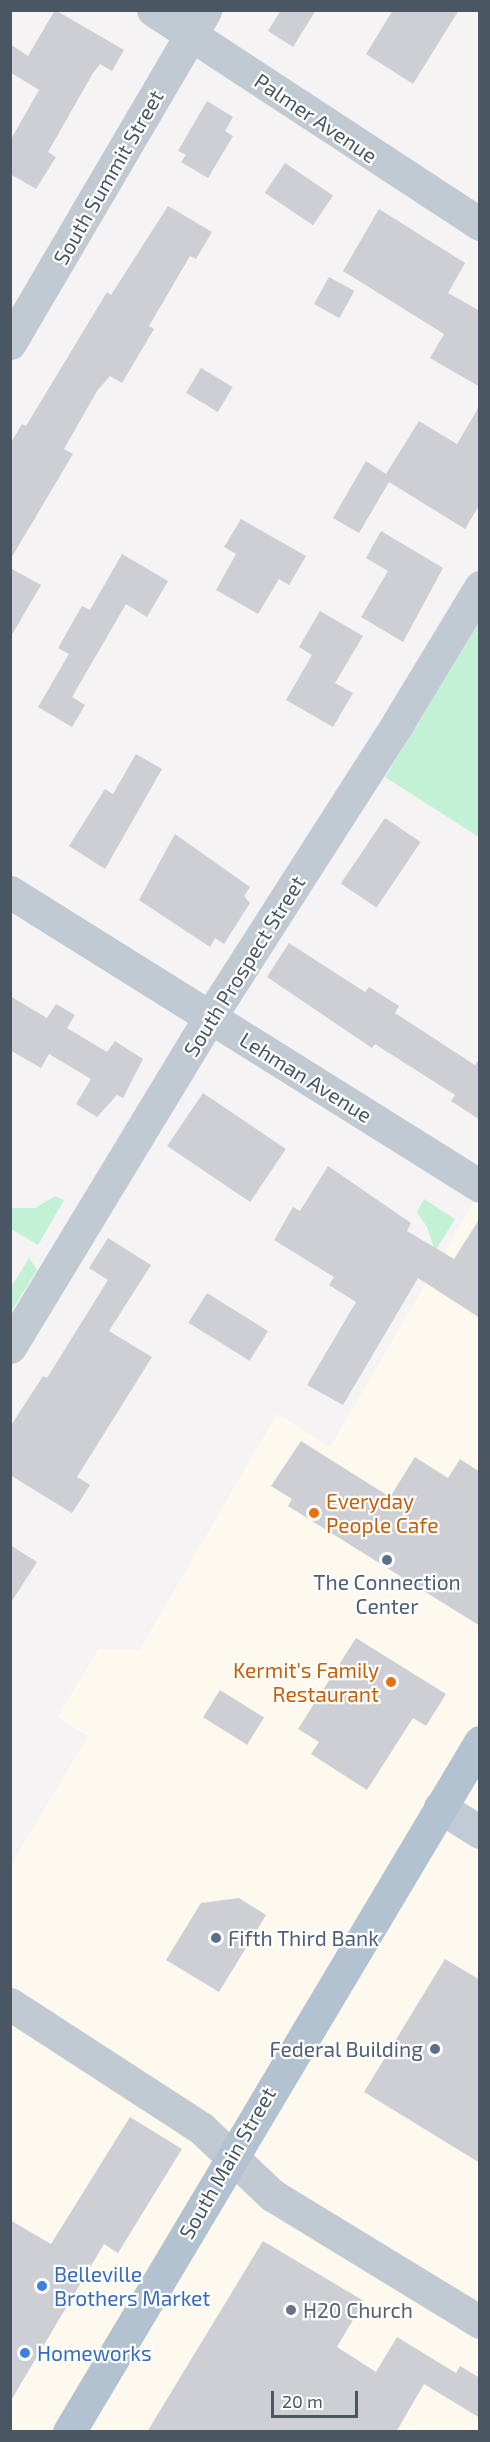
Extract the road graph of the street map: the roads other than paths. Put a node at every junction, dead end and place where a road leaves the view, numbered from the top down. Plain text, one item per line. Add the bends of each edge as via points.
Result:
1 (153, 10) edge
2 (198, 22) edge
3 (480, 224) edge
4 (10, 343) edge
5 (480, 587) edge
6 (10, 892) edge
7 (210, 1017) junction
8 (480, 1186) edge
9 (10, 1347) edge
10 (480, 1742) edge
11 (440, 1807) junction
12 (480, 1832) edge
13 (10, 2004) edge
14 (230, 2157) junction
15 (480, 2322) edge
16 (69, 2432) edge

1 - 2 street, Palmer Avenue
2 - 3 street, Palmer Avenue
2 - 4 street, South Summit Street
5 - 7 street, South Prospect Street
6 - 7 street, Lehman Avenue
7 - 8 street, Lehman Avenue
7 - 9 street, South Prospect Street
10 - 11 main road, South Main Street
11 - 12 street
11 - 14 main road, South Main Street
13 - 14 street via 201,2128
14 - 15 street via 272,2195
14 - 16 main road, South Main Street

